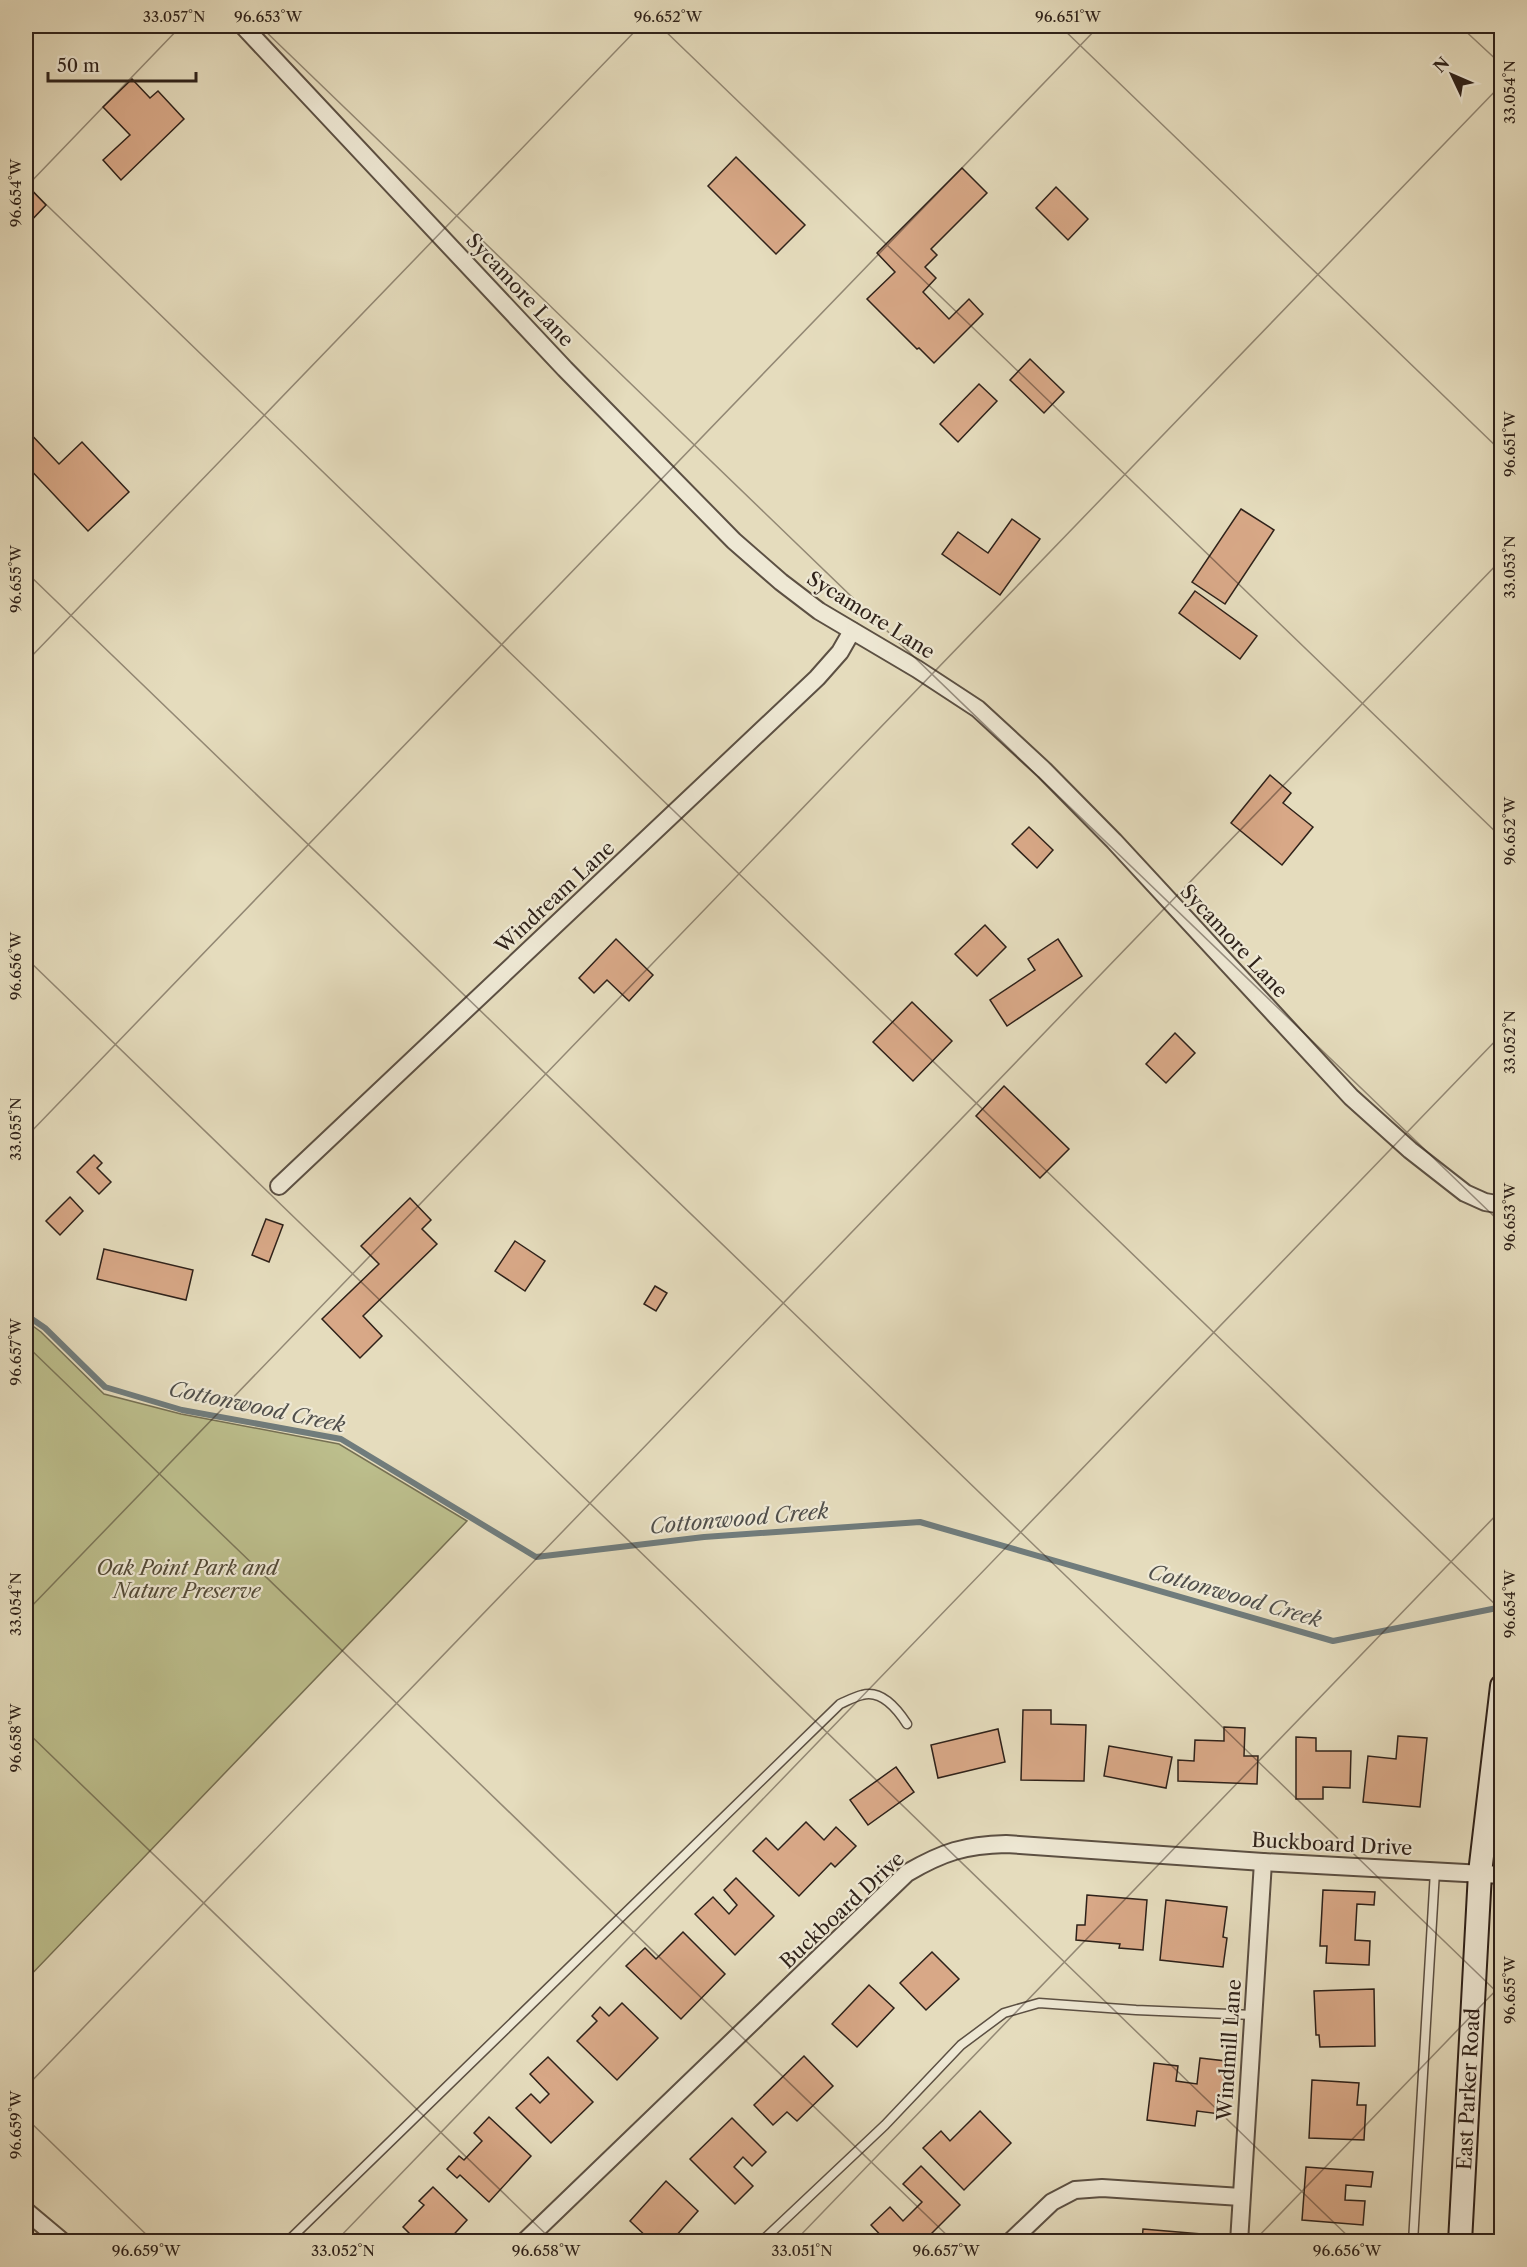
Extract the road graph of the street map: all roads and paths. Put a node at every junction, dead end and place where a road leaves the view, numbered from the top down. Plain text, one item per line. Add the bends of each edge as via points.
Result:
1 (243, 26) edge
2 (852, 632) junction
3 (279, 1186) dead end
4 (1502, 1205) edge
5 (1502, 1686) edge
6 (907, 1724) dead end
7 (1263, 1862) junction
8 (1435, 1870) junction
9 (1491, 1874) edge
10 (1253, 2015) junction
11 (1241, 2197) junction
12 (26, 2211) edge
13 (63, 2241) edge
14 (287, 2241) edge
15 (524, 2241) edge
16 (761, 2241) edge
17 (1010, 2241) edge
18 (1239, 2241) edge
19 (1413, 2241) edge
20 (1460, 2241) edge

1 - 2 street, Sycamore Lane via 558,361 734,541 781,582
2 - 3 street, Windream Lane via 816,678
2 - 4 street, Sycamore Lane via 962,696 1000,728 1114,841 1351,1098 1465,1193
5 - 9 main road, East Parker Road
6 - 14 lane via 896,1707 880,1697 864,1694 840,1704
7 - 8 street, Buckboard Drive
7 - 10 street, Windmill Lane
7 - 15 street, Buckboard Drive via 1006,1844 976,1844 934,1857 907,1873
8 - 9 street, Buckboard Drive
8 - 19 lane
9 - 20 main road, East Parker Road
10 - 11 street, Windmill Lane
10 - 16 lane via 1039,2003 1004,2013 961,2044 885,2125
11 - 17 street via 1102,2188 1075,2190 1052,2202
11 - 18 street, Windmill Lane
12 - 13 street

